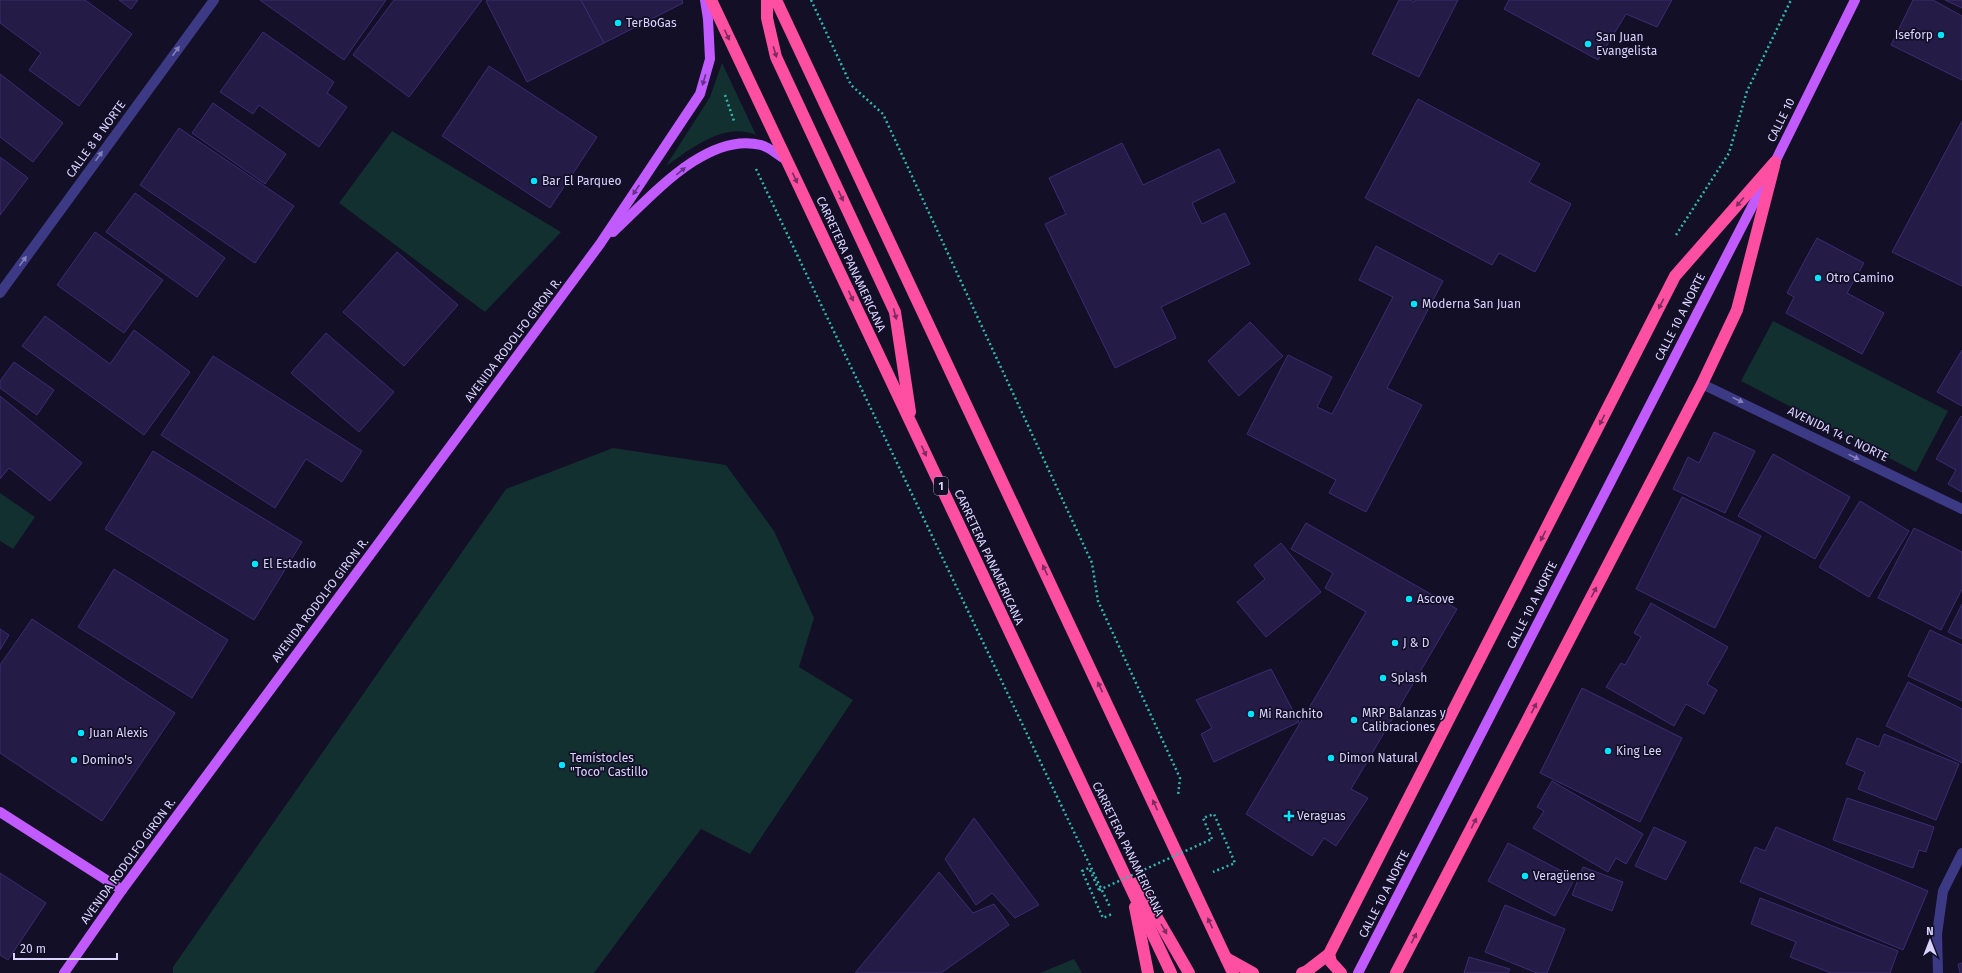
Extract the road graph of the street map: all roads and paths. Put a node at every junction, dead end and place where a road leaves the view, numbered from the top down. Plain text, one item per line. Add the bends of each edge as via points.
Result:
1 (214, 0) edge
2 (705, 0) edge
3 (711, 0) edge
4 (766, 0) edge
5 (776, 0) edge
6 (811, 0) edge
7 (1791, 0) edge
8 (1855, 0) edge
9 (710, 59) junction
10 (743, 143) junction
11 (785, 159) junction
12 (1775, 162) junction
13 (1672, 242) dead end
14 (600, 244) junction
15 (1729, 250) joint
16 (0, 293) edge
17 (1702, 384) junction
18 (912, 425) junction
19 (1962, 509) edge
20 (1082, 786) junction
21 (1181, 803) dead end
22 (0, 812) edge
23 (1196, 839) dead end
24 (1199, 847) dead end
25 (1962, 853) edge
26 (1208, 867) dead end
27 (1132, 888) junction
28 (122, 890) junction
29 (1113, 914) junction
30 (1115, 917) dead end
31 (1329, 954) junction
32 (1226, 958) junction
33 (64, 973) edge
34 (1148, 973) edge
35 (1171, 973) edge
36 (1189, 973) edge
37 (1233, 973) edge
38 (1253, 973) edge
39 (1302, 973) edge
40 (1341, 973) edge
41 (1358, 973) edge
42 (1396, 973) edge
43 (1938, 973) edge

16 -> 1 street, CALLE 8 B NORTE
2 - 9 main road, AVENIDA RODOLFO GIRON R.
3 -> 11 highway, CARRETERA PANAMERICANA / 1
4 -> 18 highway via 767,18 776,57 895,312
32 -> 5 highway
6 - 21 path via 851,85 883,114 1092,563 1098,602 1180,778 1178,796
7 - 13 path via 1746,92 1729,153
8 - 12 main road, CALLE 10
9 - 10 path
9 -> 14 main road, AVENIDA RODOLFO GIRON R. via 700,94
10 - 11 main road, AVENIDA RODOLFO GIRON R. via 762,145
14 -> 10 main road, AVENIDA RODOLFO GIRON R. via 684,168 712,150
10 - 29 path
11 -> 18 highway, CARRETERA PANAMERICANA / 1
12 - 15 main road, CALLE 10
12 - 17 highway via 1737,310
12 -> 31 highway via 1675,276
14 - 28 main road, AVENIDA RODOLFO GIRON R.
15 - 41 main road, CALLE 10 A NORTE
17 -> 19 street, AVENIDA 14 C NORTE
42 -> 17 highway
18 -> 20 highway, CARRETERA PANAMERICANA / 1
20 - 27 highway, CARRETERA PANAMERICANA / 1
20 -> 36 highway
22 - 28 main road
23 - 24 path
25 - 43 street via 1943,891 1937,934
26 - 29 path, bridge via 1211,873 1235,863 1214,814 1203,818 1212,839 1099,890 1089,868 1082,871 1103,918
27 - 34 highway
27 - 35 highway, CARRETERA PANAMERICANA / 1
28 - 33 main road, AVENIDA RODOLFO GIRON R.
29 - 30 path
31 - 39 highway
31 - 40 highway via 1331,962
32 - 37 highway
32 - 38 highway

